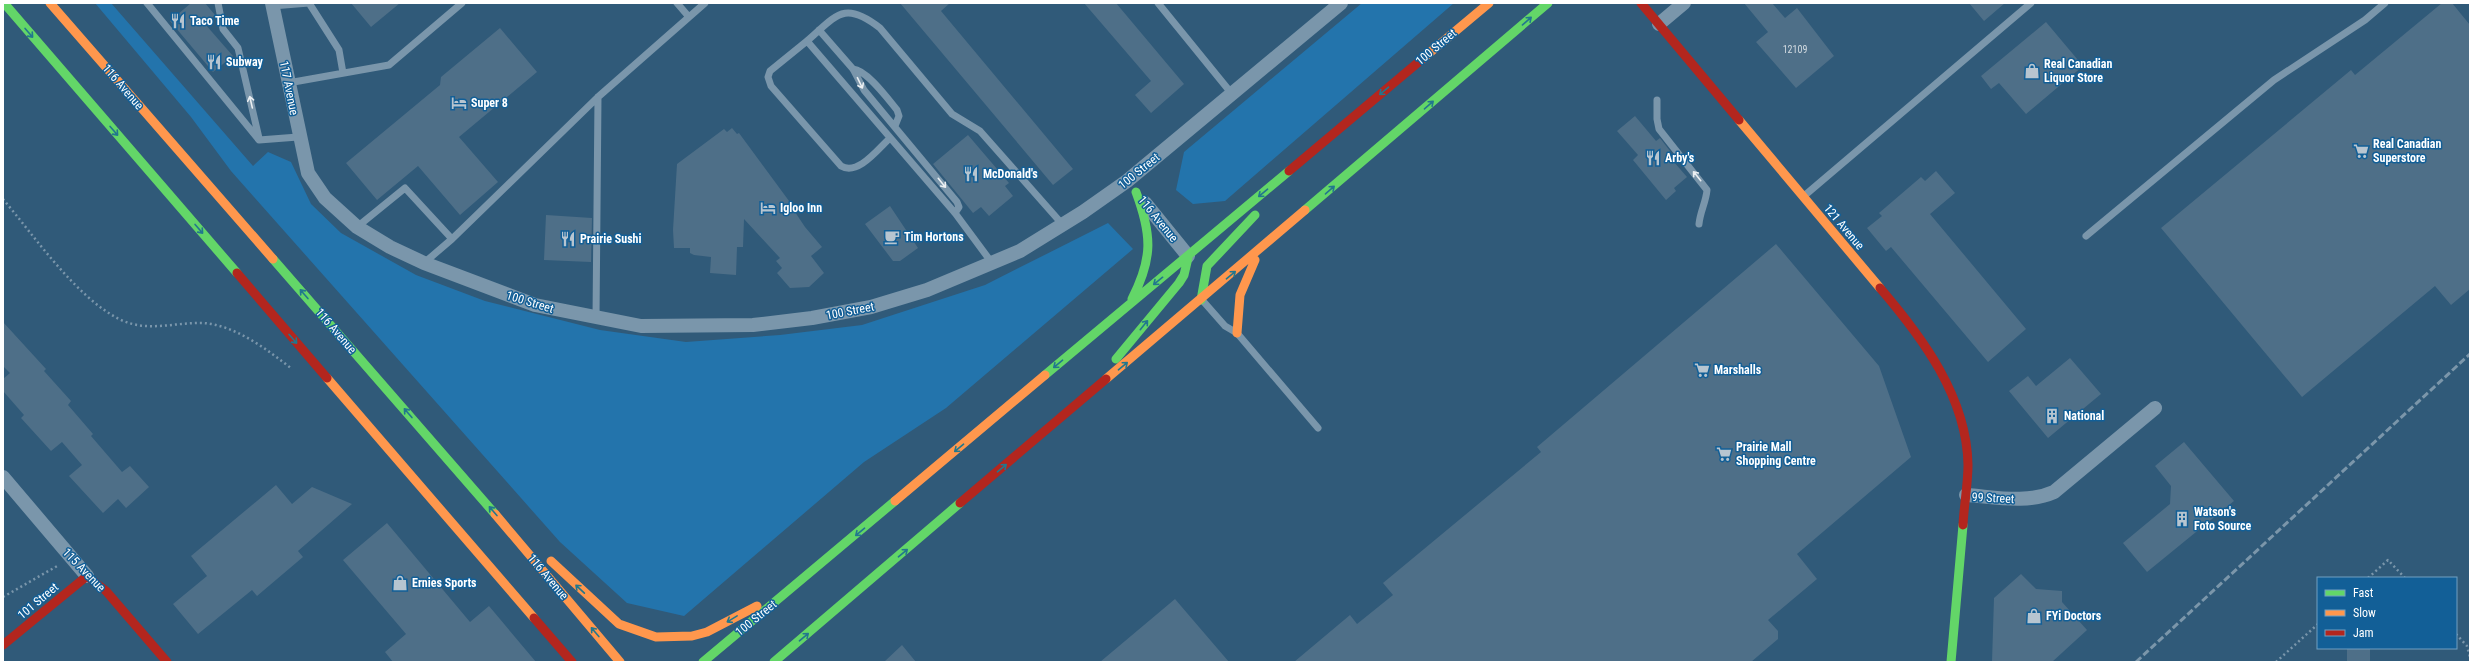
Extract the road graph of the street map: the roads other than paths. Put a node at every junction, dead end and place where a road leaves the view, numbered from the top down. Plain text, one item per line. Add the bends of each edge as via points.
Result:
1 (4, 3) edge
2 (50, 3) edge
3 (147, 3) edge
4 (218, 3) edge
5 (462, 3) edge
6 (677, 3) edge
7 (705, 3) edge
8 (1158, 3) edge
9 (1340, 3) edge
10 (1489, 3) edge
11 (1548, 3) edge
12 (1641, 3) edge
13 (1684, 3) edge
14 (2031, 3) edge
15 (2385, 3) edge
16 (272, 4) edge
17 (689, 17) junction
18 (1659, 24) junction
19 (819, 30) junction
20 (807, 41) junction
21 (853, 69) junction
22 (343, 73) junction
23 (288, 83) junction
24 (1232, 94) junction
25 (598, 97) junction
26 (1657, 100) dead end
27 (895, 126) junction
28 (298, 137) junction
29 (890, 138) junction
30 (259, 140) junction
31 (1320, 145) junction
32 (308, 173) joint
33 (1131, 187) junction
34 (1803, 197) junction
35 (955, 213) junction
36 (1699, 224) dead end
37 (1063, 225) junction
38 (357, 227) junction
39 (2086, 236) dead end
40 (452, 239) junction
41 (1261, 249) junction
42 (1188, 256) junction
43 (424, 263) junction
44 (992, 263) junction
45 (1201, 300) junction
46 (1130, 303) junction
47 (596, 319) junction
48 (1236, 332) junction
49 (1084, 399) junction
50 (2155, 408) dead end
51 (1318, 428) dead end
52 (3, 477) edge
53 (1966, 496) junction
54 (505, 525) junction
55 (87, 576) junction
56 (792, 589) junction
57 (3, 645) edge
58 (167, 662) edge
59 (572, 662) edge
60 (620, 662) edge
61 (703, 662) edge
62 (775, 662) edge
63 (1951, 662) edge

1 -> 59 main road
54 -> 2 main road, 116 Avenue
3 - 30 lane
30 -> 4 lane via 238,48 223,29
5 - 22 lane via 389,65
6 - 17 lane
7 - 17 lane
8 - 24 lane
9 - 24 street, 100 Street
10 -> 31 main road, 100 Street
41 -> 11 main road
12 - 18 main road, 121 Avenue
13 - 18 street
14 - 34 lane
15 - 39 lane via 2365,20 2274,80
16 - 22 lane via 309,3 339,50
16 - 23 street, 117 Avenue
17 - 25 lane
18 - 34 main road, 121 Avenue
19 - 20 lane
19 - 21 lane
19 - 37 lane via 838,14 847,11 867,17 880,28 952,114 980,131
20 - 29 lane
20 - 29 lane via 770,71 768,77 771,86 841,166 848,170 856,168
21 -> 27 lane via 864,90
21 - 27 lane via 859,69 868,77 897,110 899,116
22 - 23 lane
23 - 28 street, 117 Avenue
24 - 33 street, 100 Street
25 - 40 lane
25 - 47 lane
36 -> 26 lane via 1700,211 1707,190 1659,129
27 -> 35 lane via 957,202 959,207
28 - 30 lane
28 - 32 street, 117 Avenue
29 - 35 lane
31 -> 42 main road, 100 Street
31 - 45 main road via 1208,266
32 - 38 street, 100 Street via 325,198
33 - 37 street, 100 Street
33 - 42 street, 116 Avenue
33 - 46 main road via 1149,228 1151,240 1144,274
34 - 53 main road, 121 Avenue via 1907,320 1933,357 1962,423 1968,464
35 - 44 lane
37 - 44 street, 100 Street via 1020,251
38 - 40 lane via 404,188
38 - 43 street, 100 Street
40 - 43 lane
45 -> 41 main road
41 - 48 main road via 1243,279
42 -> 46 main road, 100 Street
49 -> 42 main road via 1179,283 1184,275
43 - 47 street, 100 Street via 535,305
44 - 47 street, 100 Street via 927,290 871,307 812,318 753,325 641,326
45 - 48 lane via 1225,326
49 -> 45 main road
46 -> 56 main road, 100 Street
48 - 51 lane
62 -> 49 main road
50 - 53 street, 99 Street via 2054,492 2026,500
52 - 55 street, 115 Avenue
53 - 63 main road, 99 Street
56 -> 54 main road via 707,632 692,636 656,637 619,624 547,557
60 -> 54 main road, 116 Avenue
55 - 57 main road, 101 Street
55 - 58 main road, 115 Avenue via 106,592
56 - 61 main road, 100 Street

